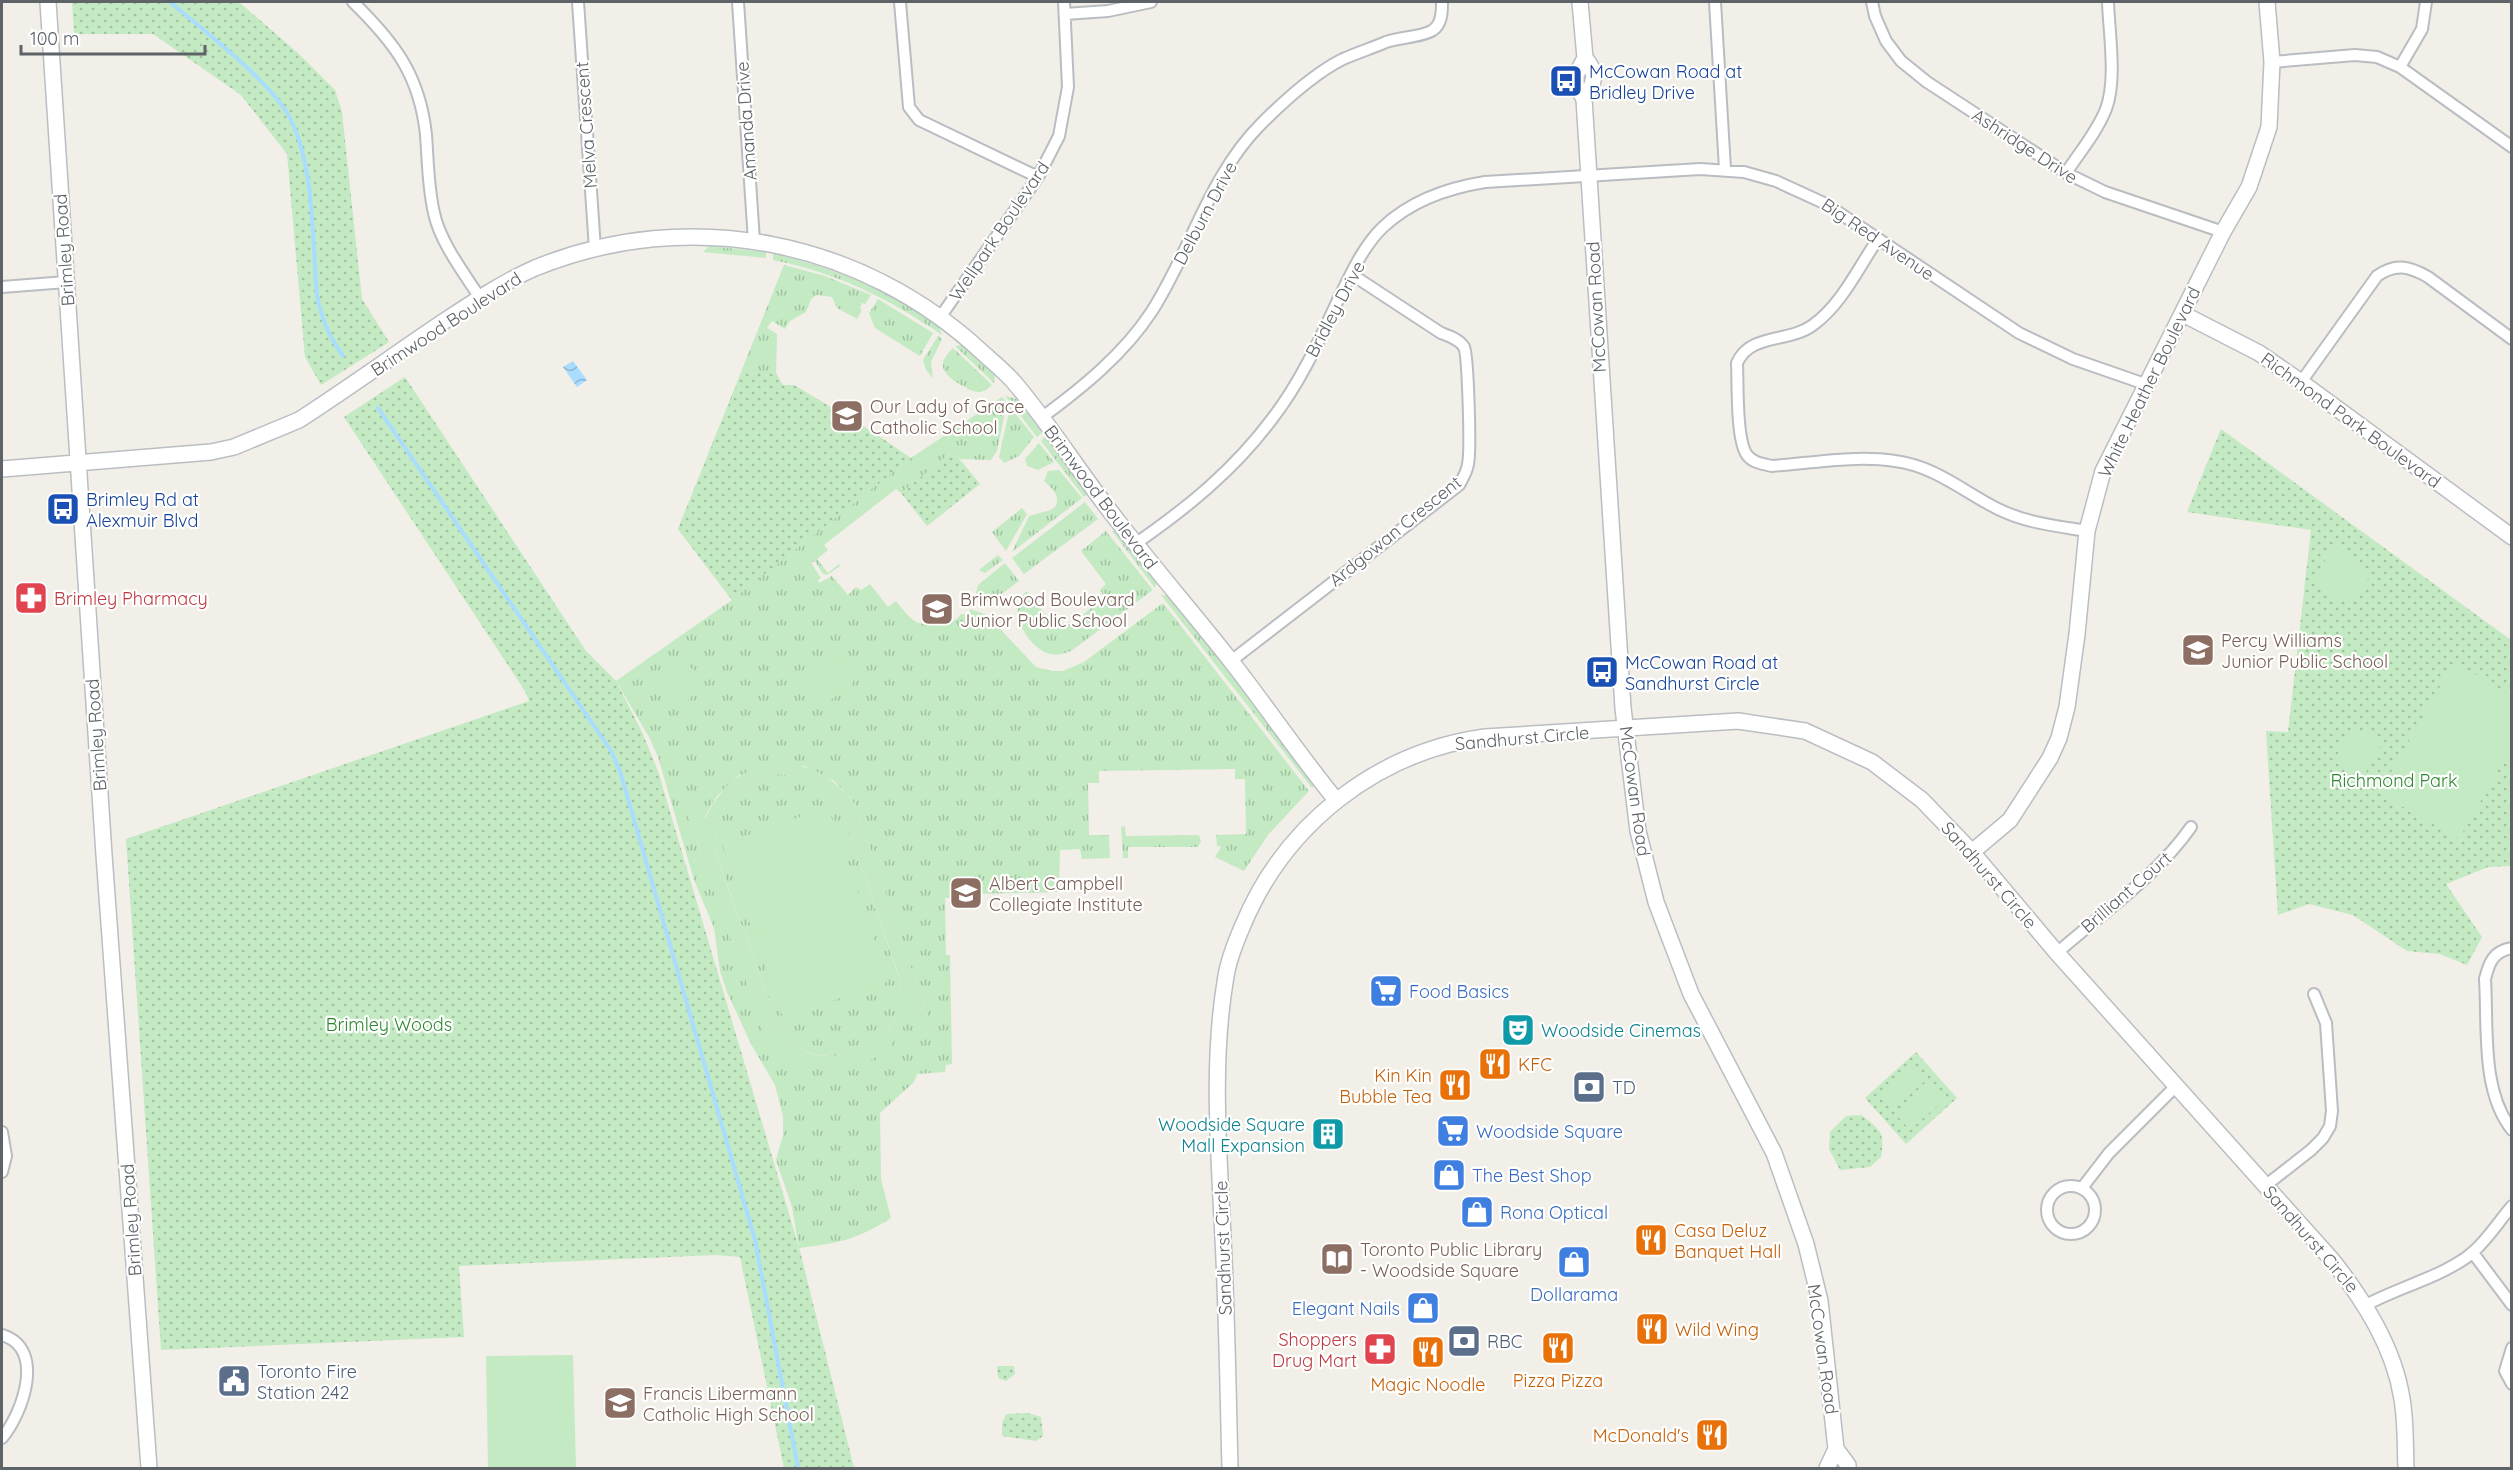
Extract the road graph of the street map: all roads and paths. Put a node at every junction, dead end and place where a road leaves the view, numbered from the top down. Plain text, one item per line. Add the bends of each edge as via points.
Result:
1 (48, 2) edge
2 (353, 2) edge
3 (578, 2) edge
4 (738, 2) edge
5 (900, 2) edge
6 (1064, 2) edge
7 (1151, 2) edge
8 (1442, 2) edge
9 (1580, 2) edge
10 (1715, 2) edge
11 (1872, 2) edge
12 (2108, 2) edge
13 (2267, 2) edge
14 (2426, 2) edge
15 (1065, 14) junction
16 (2272, 62) junction
17 (2400, 67) junction
18 (2511, 147) edge
19 (1725, 169) junction
20 (2066, 173) junction
21 (1589, 176) junction
22 (1038, 177) junction
23 (2223, 232) junction
24 (1878, 239) junction
25 (754, 241) junction
26 (595, 249) junction
27 (1351, 274) junction
28 (66, 282) junction
29 (2, 287) edge
30 (480, 298) junction
31 (2183, 314) junction
32 (941, 316) junction
33 (2511, 339) edge
34 (2301, 382) junction
35 (2145, 384) junction
36 (1041, 418) junction
37 (79, 463) junction
38 (2, 469) edge
39 (2087, 531) junction
40 (2511, 537) edge
41 (1135, 544) junction
42 (1231, 661) junction
43 (1625, 728) junction
44 (1336, 800) junction
45 (2191, 827) dead end
46 (1972, 852) junction
47 (2511, 948) edge
48 (2057, 953) junction
49 (2314, 994) dead end
50 (2176, 1086) junction
51 (2511, 1130) edge
52 (2, 1132) edge
53 (2, 1172) edge
54 (2265, 1186) junction
55 (2082, 1188) junction
56 (2511, 1206) edge
57 (2473, 1253) junction
58 (2366, 1305) junction
59 (2511, 1305) edge
60 (2, 1335) edge
61 (2511, 1348) edge
62 (2511, 1384) edge
63 (2, 1438) edge
64 (1836, 1449) junction
65 (149, 1468) edge
66 (1230, 1468) edge
67 (1827, 1468) edge
68 (1848, 1468) edge
69 (2406, 1468) edge

1 - 28 street, Brimley Road
2 - 30 street via 392,43 411,74 423,111 434,216 444,240
3 - 26 street, Melva Crescent
4 - 25 street, Amanda Drive
5 - 22 street via 909,107 919,120
6 - 15 street, Wellpark Boulevard
7 - 15 street
8 - 36 street, Delburn Drive via 1443,14 1436,29 1399,38 1342,60 1297,91 1260,125 1228,164 1164,291 1136,333 1100,370
9 - 21 street, McCowan Road via 1585,58 1592,66 1593,85 1584,99
10 - 19 street
11 - 20 street, Ashridge Drive via 1886,41 1901,61
12 - 20 street via 2109,97 2099,123
13 - 16 street, White Heather Boulevard
14 - 17 street via 2422,29
15 - 22 street, Wellpark Boulevard via 1068,87 1064,115 1059,136
16 - 17 street via 2355,55 2377,57
16 - 23 street, White Heather Boulevard via 2269,127 2249,187
17 - 18 street
19 - 21 street, Big Red Avenue
19 - 24 street, Big Red Avenue via 1804,192
20 - 23 street, Ashridge Drive via 2105,192
21 - 27 street, Bridley Drive via 1485,182 1452,188 1420,200 1381,228
21 - 43 street, McCowan Road
22 - 32 street, Wellpark Boulevard
23 - 31 street, White Heather Boulevard
24 - 35 street, Big Red Avenue via 2044,347
24 - 39 street via 1837,302 1813,326 1751,345 1741,353 1737,363 1740,430 1748,457 1758,464 1772,466 1868,459 1896,461 1948,479 2009,513
25 - 26 street, Brimwood Boulevard via 683,237
25 - 32 street, Brimwood Boulevard via 834,260 901,291
26 - 30 street, Brimwood Boulevard via 532,270
27 - 41 street, Bridley Drive via 1291,392 1272,420 1219,480
27 - 42 street, Ardgowan Crescent via 1464,347 1468,359 1469,446 1465,475 1459,485
28 - 29 street
28 - 37 street, Brimley Road
30 - 37 street, Brimwood Boulevard via 299,420 268,434 211,452
31 - 34 street, Richmond Park Boulevard via 2259,353
31 - 35 street, White Heather Boulevard
32 - 36 street, Brimwood Boulevard via 1011,379
33 - 34 street via 2428,277 2413,268 2398,266 2377,276
34 - 40 street, Richmond Park Boulevard
35 - 39 street, White Heather Boulevard via 2103,471
36 - 41 street, Brimwood Boulevard
37 - 38 street, Brimwood Boulevard
37 - 65 street, Brimley Road
39 - 46 street, White Heather Boulevard via 2078,634 2059,738 2010,820
41 - 42 street, Brimwood Boulevard
42 - 44 street, Brimwood Boulevard
43 - 44 street, Sandhurst Circle via 1458,741 1379,772
43 - 46 street, Sandhurst Circle via 1738,721 1805,731 1854,753 1899,780
43 - 64 street, McCowan Road via 1638,831 1656,902 1691,994 1774,1153 1806,1244 1820,1301
44 - 66 street, Sandhurst Circle via 1321,811 1260,888 1226,974 1218,1070
45 - 48 street, Brilliant Court via 2159,864
46 - 48 street, Sandhurst Circle
47 - 51 street via 2489,962 2485,979 2491,1090 2501,1117
48 - 50 street, Sandhurst Circle
49 - 54 street via 2326,1023 2330,1126 2311,1150
50 - 54 street, Sandhurst Circle
50 - 55 street via 2109,1153
52 - 53 street via 6,1156
54 - 58 street, Sandhurst Circle via 2333,1261
55 - 55 street via 2069,1185 2057,1189 2049,1199 2048,1219 2067,1234 2079,1233 2094,1217 2095,1206
56 - 57 street
57 - 58 street via 2456,1265
57 - 59 street
58 - 69 street, Sandhurst Circle via 2399,1384
60 - 63 street via 20,1345 26,1373 19,1410
61 - 62 street via 2505,1371
64 - 67 street
64 - 68 street, McCowan Road

